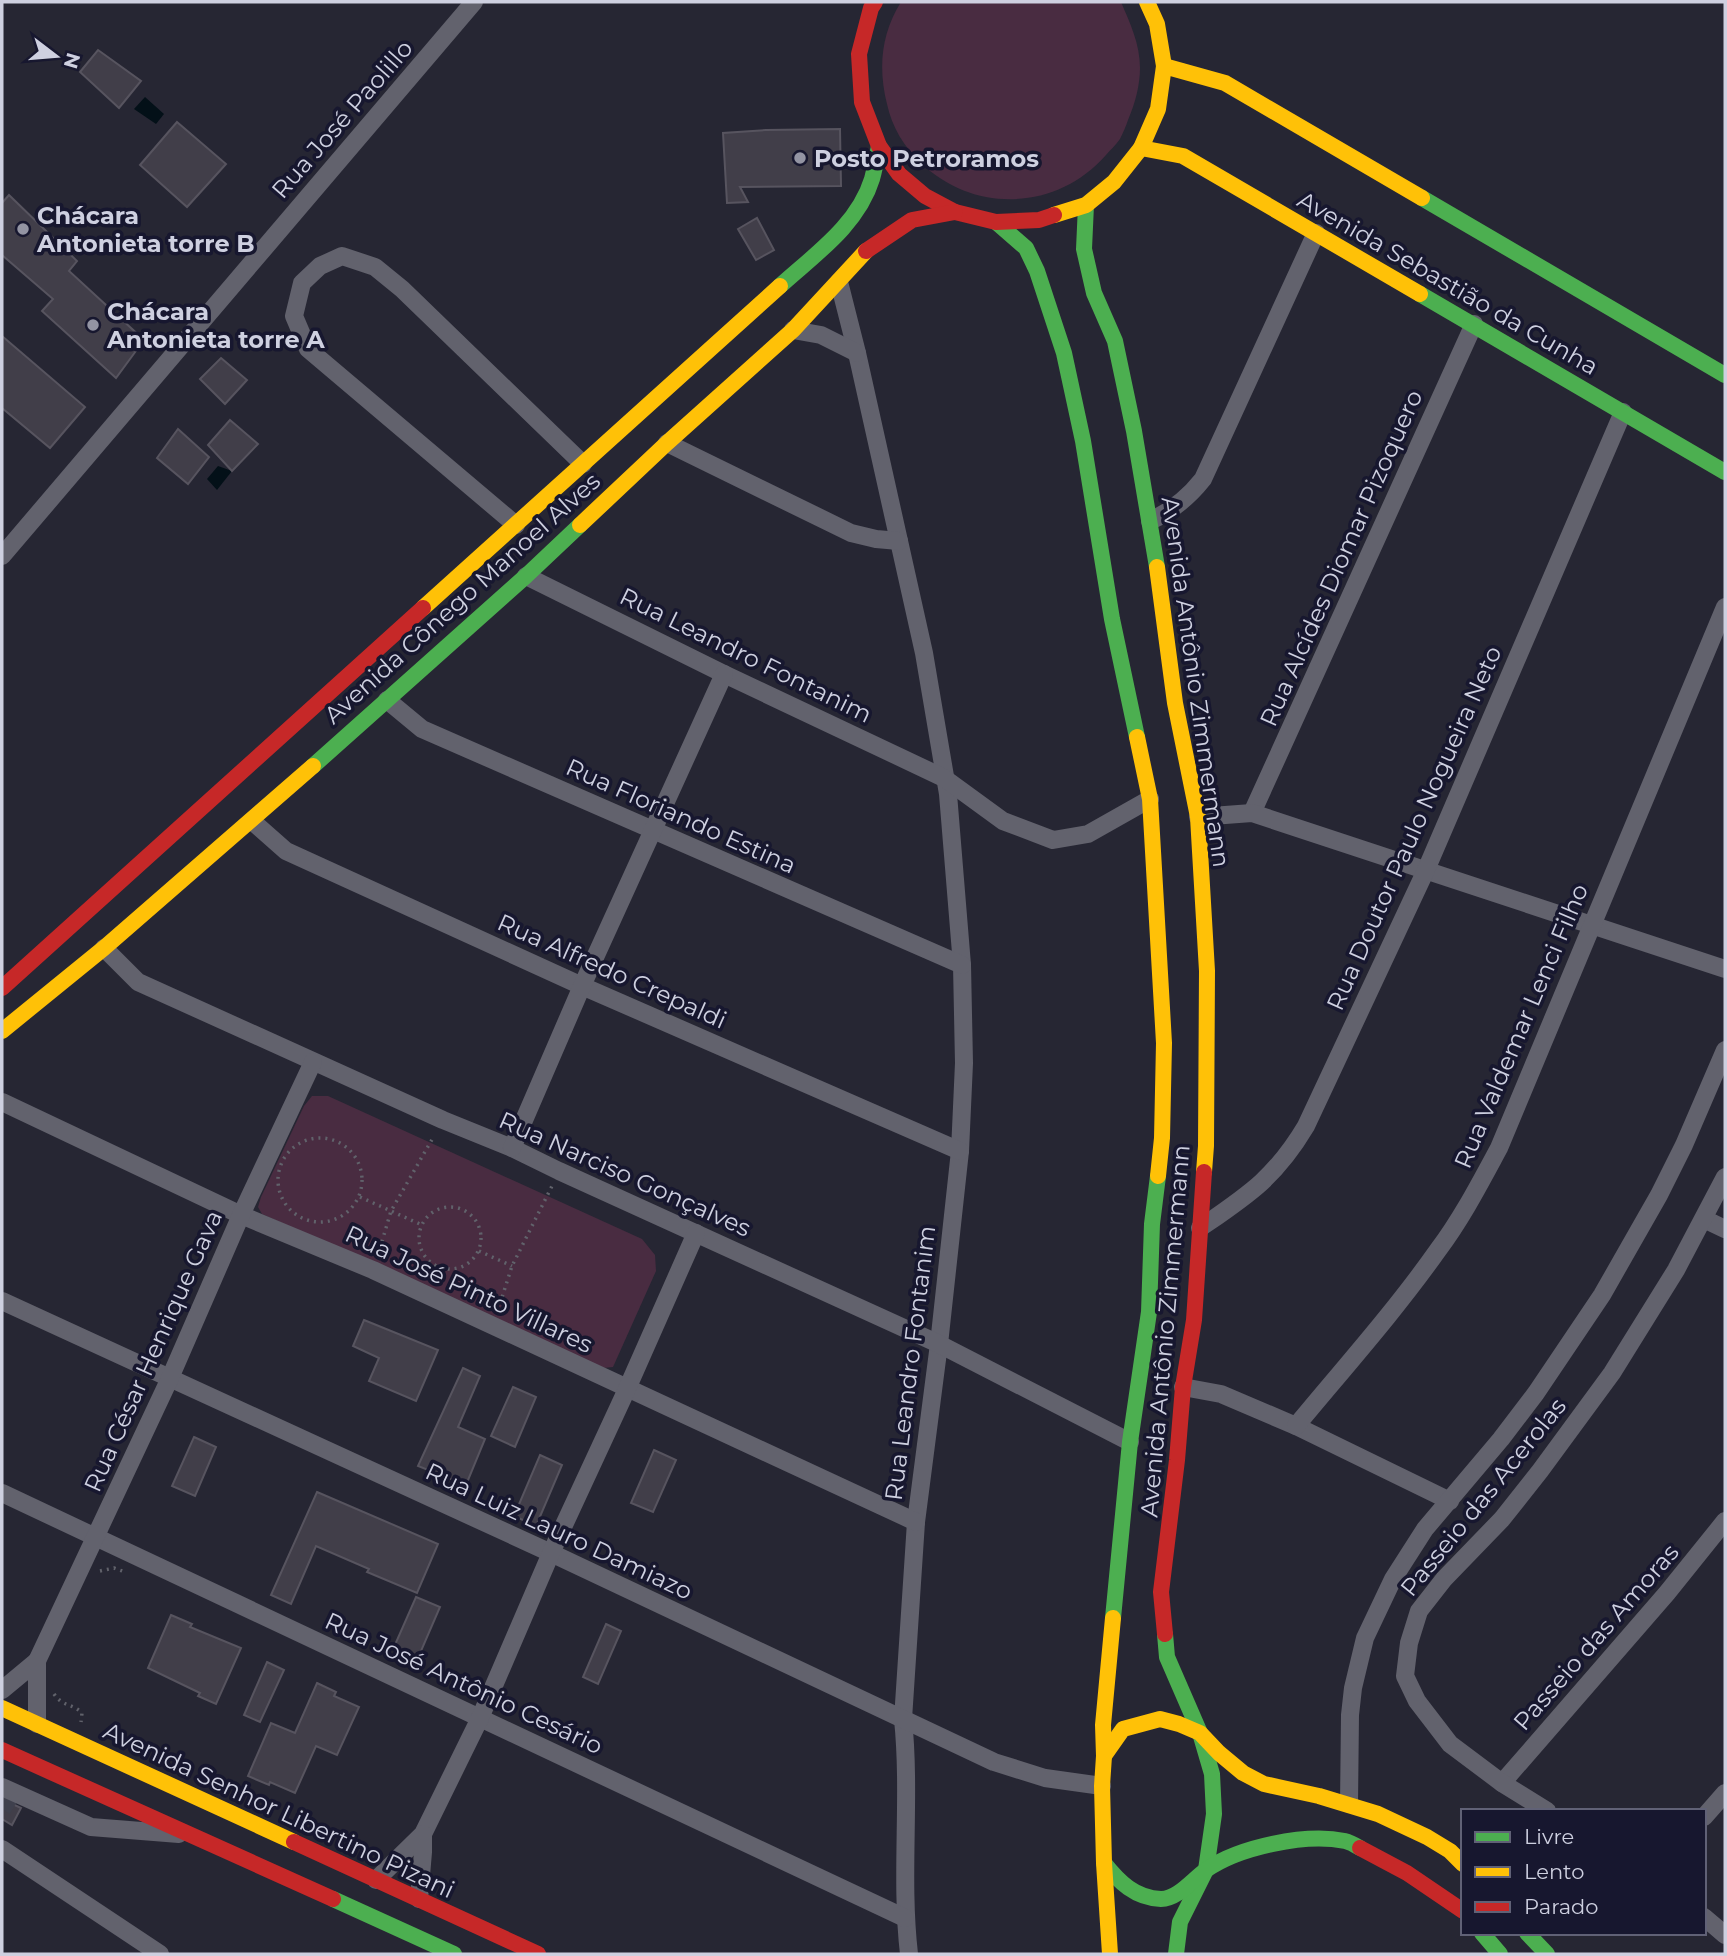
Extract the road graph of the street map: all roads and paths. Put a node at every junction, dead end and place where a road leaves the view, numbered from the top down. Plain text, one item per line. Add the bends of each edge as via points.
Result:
1 (474, 2) edge
2 (875, 2) edge
3 (1147, 2) edge
4 (1164, 2) edge
5 (1157, 24) junction
6 (1164, 66) junction
7 (879, 146) junction
8 (1141, 148) junction
9 (1086, 205) junction
10 (955, 212) junction
11 (996, 222) junction
12 (1316, 233) junction
13 (839, 282) junction
14 (1474, 324) junction
15 (793, 330) junction
16 (857, 353) junction
17 (1725, 375) edge
18 (1623, 412) junction
19 (667, 443) junction
20 (583, 464) junction
21 (1725, 472) edge
22 (1150, 521) junction
23 (516, 524) junction
24 (899, 541) junction
25 (2, 556) edge
26 (526, 576) junction
27 (1725, 607) edge
28 (724, 674) junction
29 (387, 699) junction
30 (944, 778) junction
31 (1150, 799) junction
32 (1252, 813) junction
33 (1198, 817) junction
34 (252, 821) junction
35 (653, 831) junction
36 (1426, 870) junction
37 (1592, 925) junction
38 (104, 948) junction
39 (962, 965) junction
40 (1725, 969) edge
41 (582, 986) junction
42 (2, 988) edge
43 (2, 1031) edge
44 (1725, 1050) edge
45 (313, 1062) junction
46 (2, 1102) edge
47 (443, 1120) junction
48 (512, 1148) junction
49 (960, 1151) junction
50 (559, 1171) junction
51 (1725, 1177) edge
52 (359, 1197) junction
53 (391, 1211) junction
54 (241, 1215) junction
55 (1704, 1219) junction
56 (422, 1225) junction
57 (1200, 1227) junction
58 (1725, 1229) edge
59 (696, 1233) junction
60 (479, 1251) junction
61 (512, 1266) junction
62 (373, 1270) junction
63 (2, 1301) edge
64 (493, 1325) junction
65 (939, 1344) junction
66 (170, 1378) junction
67 (1183, 1387) junction
68 (628, 1389) junction
69 (1296, 1426) junction
70 (1130, 1442) junction
71 (2, 1493) edge
72 (1450, 1501) junction
73 (1725, 1521) edge
74 (916, 1522) junction
75 (95, 1536) junction
76 (551, 1553) junction
77 (96, 1574) dead end
78 (136, 1577) dead end
79 (37, 1661) junction
80 (50, 1687) dead end
81 (2, 1690) edge
82 (2, 1707) edge
83 (480, 1718) junction
84 (903, 1719) junction
85 (37, 1724) junction
86 (1200, 1733) junction
87 (73, 1740) junction
88 (2, 1750) edge
89 (1104, 1756) junction
90 (1502, 1783) junction
91 (1102, 1786) junction
92 (8, 1793) edge
93 (1725, 1793) edge
94 (1349, 1804) junction
95 (1544, 1809) edge
96 (1706, 1815) edge
97 (423, 1834) junction
98 (194, 1835) junction
99 (2, 1849) edge
100 (1461, 1862) edge
101 (1104, 1863) junction
102 (1206, 1870) junction
103 (376, 1880) junction
104 (419, 1899) junction
105 (1461, 1909) edge
106 (905, 1918) junction
107 (1706, 1919) edge
108 (1484, 1935) edge
109 (1529, 1935) edge
110 (1725, 1935) edge
111 (160, 1954) edge
112 (454, 1954) edge
113 (538, 1954) edge
114 (909, 1954) edge
115 (1110, 1954) edge
116 (1176, 1954) edge
117 (1500, 1954) edge
118 (1547, 1954) edge

1 - 25 street, Rua José Paolillo
2 - 7 street via 859,54 862,102
3 - 5 street
4 - 5 street
5 - 6 street
6 - 8 street via 1158,109
6 - 17 street via 1224,83
7 - 10 street via 916,189
7 - 20 street, Avenida Cônego Manoel Alves via 872,180 841,231
8 - 9 street via 1114,182
8 - 12 street, Avenida Sebastião da Cunha via 1183,156
9 - 11 street via 1039,220
9 - 22 street, Avenida Antônio Zimmermann via 1084,249 1094,293 1115,341
10 - 11 street
10 - 13 street, Avenida Cônego Manoel Alves via 912,220 865,251
11 - 31 street, Avenida Antônio Zimmermann via 1026,248 1064,353
12 - 14 street, Avenida Sebastião da Cunha
12 - 22 street via 1203,479 1175,508
13 - 15 street, Avenida Cônego Manoel Alves
13 - 16 street, Rua Leandro Fontanim
14 - 18 street, Avenida Sebastião da Cunha
14 - 32 street, Rua Alcídes Diomar Pizoquero
15 - 16 street via 821,335
15 - 19 street, Avenida Cônego Manoel Alves
16 - 24 street, Rua Leandro Fontanim
18 - 21 street, Avenida Sebastião da Cunha
18 - 36 street, Rua Doutor Paulo Nogueira Neto
19 - 24 street via 851,533
19 - 26 street, Avenida Cônego Manoel Alves
20 - 23 street, Avenida Cônego Manoel Alves
20 - 23 street via 374,267 342,256 320,266 302,283 294,316 308,349
22 - 33 street, Avenida Antônio Zimmermann via 1175,703
23 - 42 street, Avenida Cônego Manoel Alves
24 - 30 street, Rua Leandro Fontanim
26 - 28 street, Rua Leandro Fontanim
26 - 29 street, Avenida Cônego Manoel Alves
27 - 37 street, Rua Valdemar Lenci Filho
28 - 30 street, Rua Leandro Fontanim
28 - 35 street
29 - 34 street, Avenida Cônego Manoel Alves
29 - 35 street, Rua Floriando Estina via 422,729
30 - 31 street, Rua Leandro Fontanim via 1003,821 1053,840 1088,834
30 - 39 street, Rua Leandro Fontanim
31 - 70 street, Avenida Antônio Zimmermann via 1164,1043 1162,1138 1152,1224 1149,1312
32 - 33 street
32 - 36 street
33 - 57 street, Avenida Antônio Zimmermann via 1207,971 1206,1146
34 - 38 street, Avenida Cônego Manoel Alves
34 - 41 street, Rua Alfredo Crepaldi via 286,851
35 - 39 street, Rua Floriando Estina
35 - 41 street
36 - 37 street
36 - 57 street, Rua Doutor Paulo Nogueira Neto via 1294,1146 1257,1188
37 - 40 street
37 - 69 street, Rua Valdemar Lenci Filho via 1499,1148 1467,1206 1416,1280
38 - 43 street, Avenida Cônego Manoel Alves
38 - 45 street, Rua Narciso Gonçalves via 138,982
39 - 49 street, Rua Leandro Fontanim
41 - 48 street
41 - 49 street, Rua Alfredo Crepaldi
44 - 72 street via 1659,1195 1602,1295 1536,1392
45 - 47 street, Rua Narciso Gonçalves
45 - 54 street, Rua César Henrique Gava
46 - 54 street, Rua José Pinto Villares
47 - 48 street, Rua Narciso Gonçalves
47 - 53 path
48 - 50 street, Rua Narciso Gonçalves
49 - 65 street, Rua Leandro Fontanim
50 - 59 street, Rua Narciso Gonçalves
50 - 61 path
51 - 55 street, Passeio das Acerolas
52 - 52 path via 363,1181 360,1164 338,1140 305,1140 281,1162 281,1195 289,1209 303,1219 319,1223 336,1220 350,1211
52 - 53 path
53 - 56 path
53 - 62 path
54 - 62 street, Rua José Pinto Villares
54 - 66 street, Rua César Henrique Gava
55 - 58 street
55 - 90 street, Passeio das Acerolas via 1645,1322 1577,1423 1502,1519 1419,1611 1405,1676 1450,1744
56 - 60 path via 439,1209 463,1209 480,1227
56 - 60 path via 421,1249 437,1267 461,1268
57 - 67 street, Avenida Antônio Zimmermann via 1194,1320
59 - 65 street, Rua Narciso Gonçalves
59 - 68 street
60 - 61 path
61 - 64 path
62 - 64 street, Rua José Pinto Villares
63 - 66 street, Rua Luiz Lauro Damiazo
64 - 68 street, Rua José Pinto Villares
65 - 70 street, Rua Narciso Gonçalves
65 - 74 street, Rua Leandro Fontanim
66 - 75 street, Rua César Henrique Gava
66 - 76 street, Rua Luiz Lauro Damiazo
67 - 69 street via 1221,1394
67 - 86 street, Avenida Antônio Zimmermann via 1161,1592 1167,1657
68 - 74 street, Rua José Pinto Villares
68 - 76 street
69 - 72 street
70 - 89 street, Avenida Antônio Zimmermann via 1103,1725
71 - 75 street, Rua José Antônio Cesário
72 - 94 street via 1408,1553 1365,1638 1350,1715
73 - 90 street, Passeio das Amoras
74 - 84 street, Rua Leandro Fontanim
75 - 79 street, Rua César Henrique Gava
75 - 83 street, Rua José Antônio Cesário
76 - 83 street
76 - 84 street, Rua Luiz Lauro Damiazo
77 - 78 path via 114,1568
79 - 81 street, Rua César Henrique Gava
79 - 85 street, Rua César Henrique Gava
80 - 87 path via 60,1702 82,1713
82 - 85 street, Avenida Senhor Libertino Pizani
83 - 97 street
83 - 106 street, Rua José Antônio Cesário
84 - 91 street, Rua Luiz Lauro Damiazo via 994,1762 1045,1778
84 - 106 street, Rua Leandro Fontanim
85 - 87 street, Avenida Senhor Libertino Pizani
86 - 89 street via 1160,1719 1140,1723 1123,1729
86 - 94 street via 1219,1754 1264,1784
86 - 102 street, Avenida Antônio Zimmermann via 1212,1774 1214,1814
87 - 103 street, Avenida Senhor Libertino Pizani
88 - 98 street
89 - 91 street, Avenida Antônio Zimmermann
90 - 95 street
91 - 101 street, Avenida Antônio Zimmermann
92 - 98 street via 91,1827
93 - 96 street
94 - 100 street via 1427,1837
97 - 103 street
97 - 104 street
98 - 112 street
99 - 111 street
101 - 102 street via 1118,1881 1137,1893 1163,1899
101 - 115 street, Avenida Antônio Zimmermann
102 - 105 street via 1244,1851 1274,1843 1348,1841
102 - 116 street, Avenida Antônio Zimmermann via 1180,1922
103 - 104 street, Avenida Senhor Libertino Pizani
104 - 113 street, Avenida Senhor Libertino Pizani
106 - 114 street, Rua Leandro Fontanim
107 - 110 street
108 - 117 street
109 - 118 street

